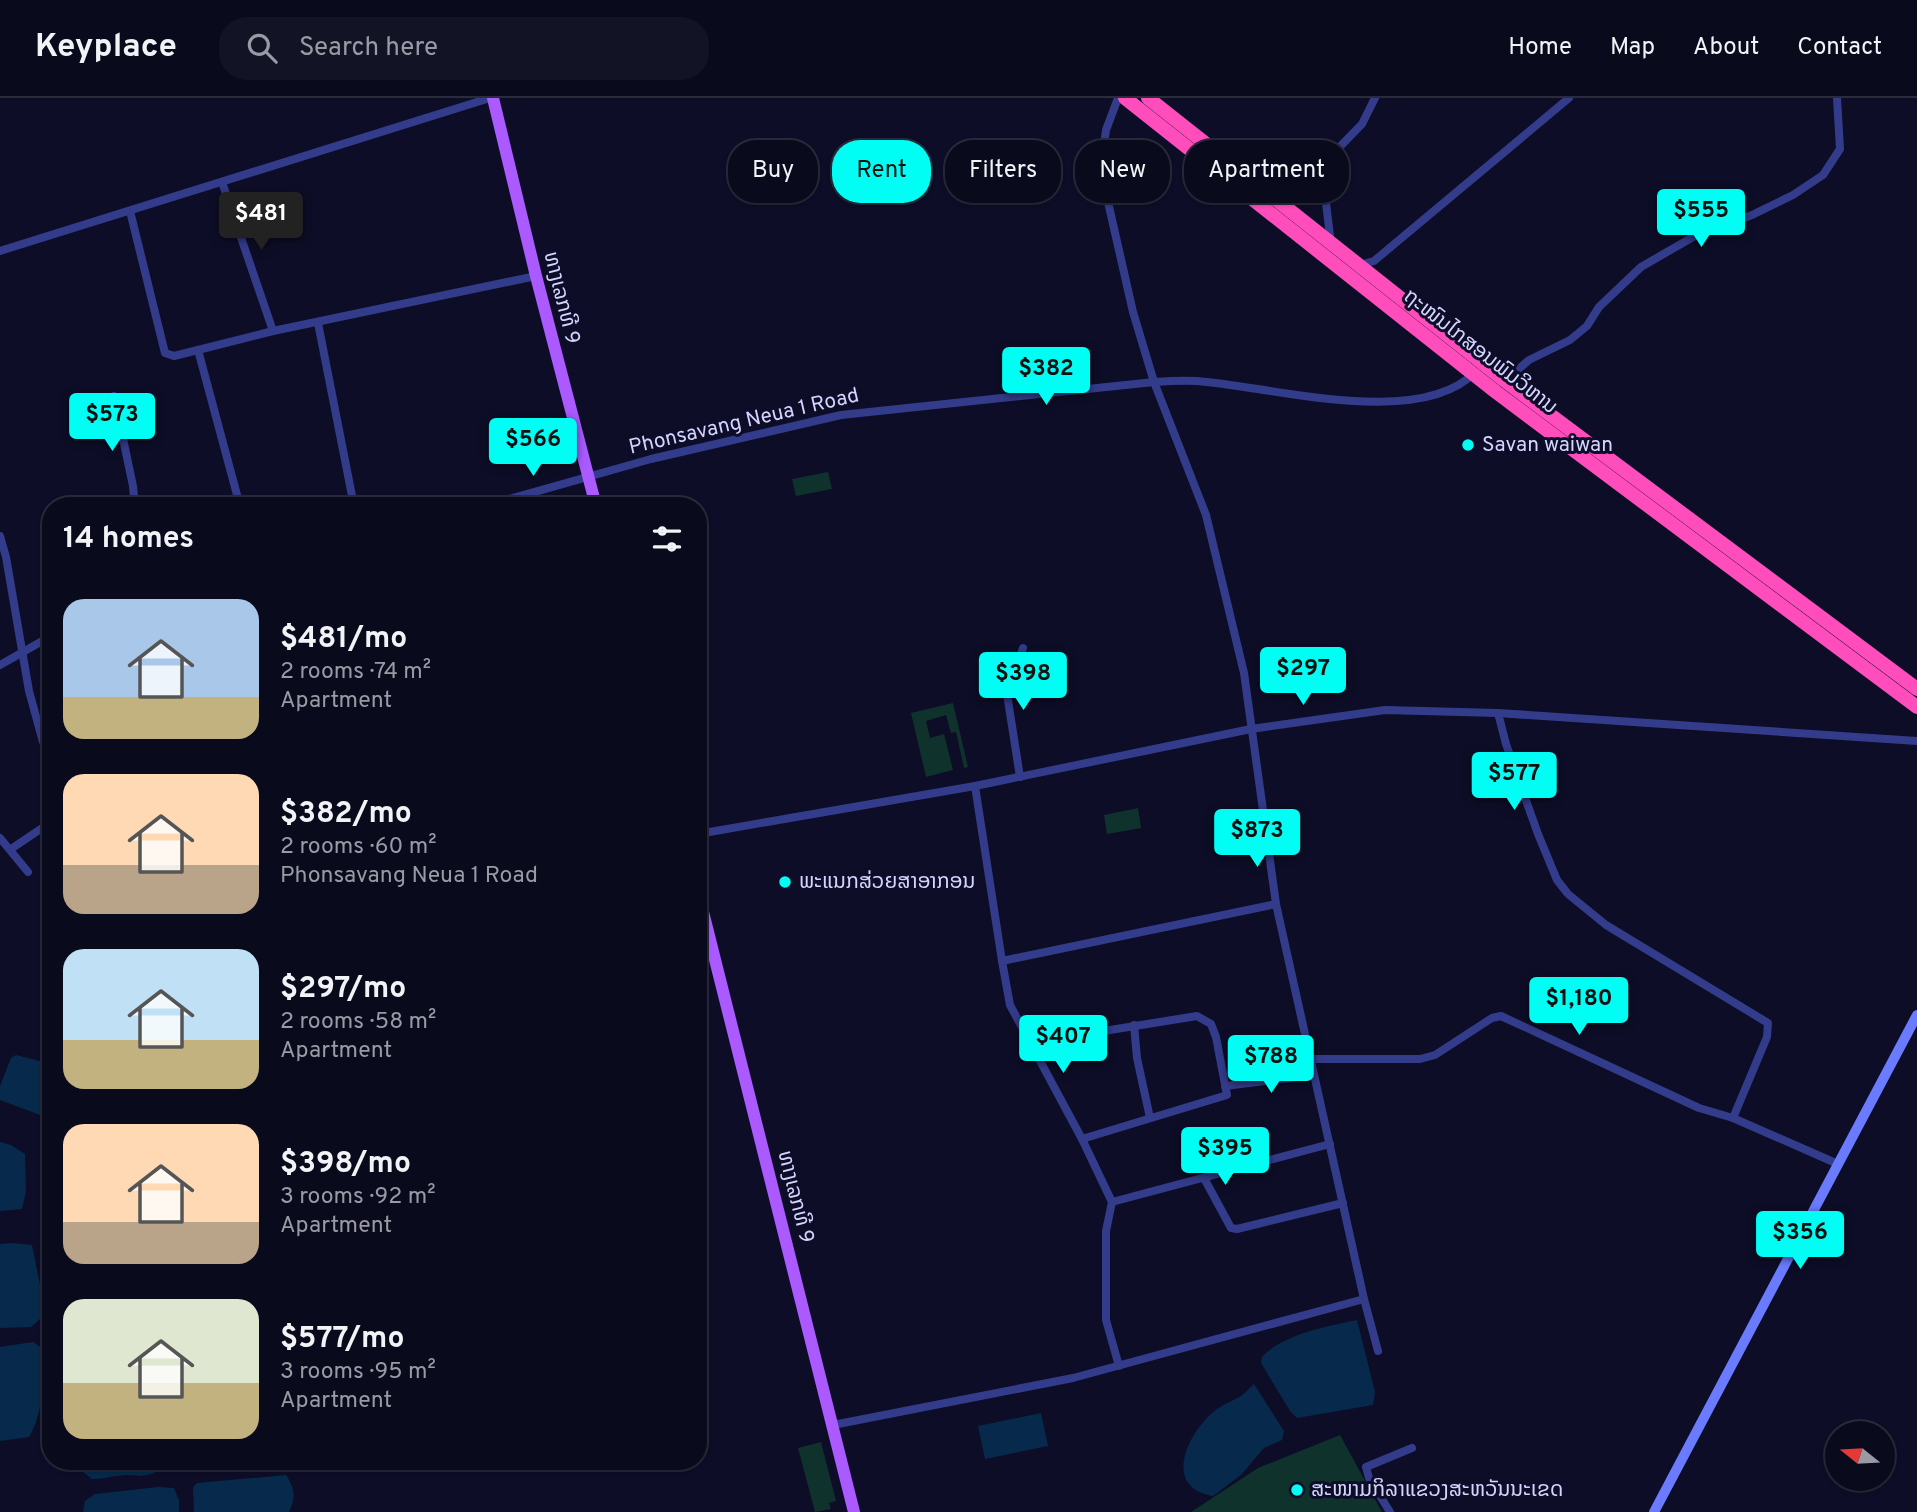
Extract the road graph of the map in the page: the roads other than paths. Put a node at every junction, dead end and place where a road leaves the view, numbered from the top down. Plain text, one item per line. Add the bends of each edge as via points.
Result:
1 (491, 98) edge
2 (1118, 98) edge
3 (1125, 98) edge
4 (1148, 98) edge
5 (1375, 98) edge
6 (1569, 98) edge
7 (1837, 98) edge
8 (222, 182) junction
9 (130, 211) junction
10 (1331, 245) junction
11 (0, 251) edge
12 (1357, 265) junction
13 (536, 276) junction
14 (318, 323) junction
15 (273, 331) junction
16 (198, 351) junction
17 (1478, 369) junction
18 (1505, 381) junction
19 (1154, 382) junction
20 (114, 396) dead end
21 (588, 478) junction
22 (134, 497) edge
23 (238, 497) edge
24 (352, 497) edge
25 (518, 497) edge
26 (593, 497) edge
27 (0, 536) edge
28 (42, 641) edge
29 (1023, 648) dead end
30 (22, 652) junction
31 (0, 665) edge
32 (1917, 689) edge
33 (1917, 707) edge
34 (1499, 713) junction
35 (1251, 729) junction
36 (42, 738) edge
37 (1917, 741) edge
38 (1020, 776) junction
39 (975, 786) junction
40 (42, 828) edge
41 (707, 832) edge
42 (0, 838) edge
43 (11, 849) junction
44 (28, 872) dead end
45 (1276, 904) junction
46 (707, 928) edge
47 (1002, 961) junction
48 (1917, 1015) edge
49 (1134, 1026) junction
50 (1029, 1043) junction
51 (1311, 1059) junction
52 (1314, 1075) junction
53 (1225, 1086) junction
54 (1150, 1118) junction
55 (1732, 1118) junction
56 (1082, 1139) junction
57 (1330, 1144) junction
58 (1838, 1164) junction
59 (1204, 1178) junction
60 (1112, 1202) junction
61 (1343, 1203) junction
62 (1364, 1299) junction
63 (1378, 1351) dead end
64 (1119, 1366) junction
65 (833, 1425) junction
66 (1412, 1448) dead end
67 (854, 1512) edge
68 (1390, 1512) edge
69 (1654, 1512) edge

1 - 8 street
1 - 13 main road, ທາງເລກທີ 9
2 - 19 street via 1106,130 1101,164 1133,312
3 - 17 highway, ຖະໜົນໄກສອນພົມວິຫານ
4 - 10 highway, ຖະໜົນໄກສອນພົມວິຫານ
5 - 10 street via 1362,124 1322,170
6 - 12 street via 1374,261
7 - 18 street via 1840,149 1824,175 1793,195 1693,237 1641,267 1570,341 1529,360
8 - 9 street
8 - 15 street
9 - 11 street
9 - 16 street via 165,353 174,356
10 - 12 highway, ຖະໜົນໄກສອນພົມວິຫານ
12 - 17 highway, ຖະໜົນໄກສອນພົມວິຫານ
13 - 14 street
13 - 21 main road, ທາງເລກທີ 9
14 - 15 street
14 - 24 street
15 - 16 street
16 - 23 street
17 - 18 highway, ຖະໜົນໄກສອນພົມວິຫານ
17 - 19 street, Phonsavang Neua 1 Road via 1459,386 1409,400 1376,402 1284,395 1197,381
17 - 33 highway, ຖະໜົນໄກສອນພົມວິຫານ
18 - 32 highway, ຖະໜົນໄກສອນພົມວິຫານ
19 - 21 street, Phonsavang Neua 1 Road via 841,415
19 - 35 street via 1206,515 1244,674
20 - 22 street
21 - 25 street, Phonsavang Neua 1 Road
21 - 26 main road, ທາງເລກທີ 9
27 - 30 street
28 - 30 street
29 - 38 street via 1007,694
30 - 31 street
30 - 36 street
34 - 35 street via 1385,710
34 - 37 street
34 - 55 street via 1538,834 1567,894 1606,925 1768,1023 1767,1037
35 - 38 street
35 - 45 street
38 - 39 street
39 - 41 street
39 - 47 street
40 - 43 street
42 - 43 street
43 - 44 street
45 - 47 street
45 - 51 street
46 - 65 main road, ທາງເລກທີ 9
47 - 50 street via 1010,1005
48 - 58 street
49 - 50 street
49 - 53 street via 1197,1016 1211,1024
49 - 54 street
50 - 56 street
51 - 52 street
51 - 55 street via 1420,1059 1435,1055 1501,1016 1699,1108
52 - 53 street
52 - 57 street
53 - 54 street via 1227,1095
54 - 56 street
55 - 58 street
56 - 60 street
57 - 59 street
57 - 61 street
58 - 69 street
59 - 60 street
59 - 61 street via 1231,1228
60 - 64 street via 1106,1231 1106,1320
61 - 62 street
62 - 63 street
62 - 64 street
64 - 65 street
65 - 67 main road, ທາງເລກທີ 9
66 - 68 street via 1366,1467

